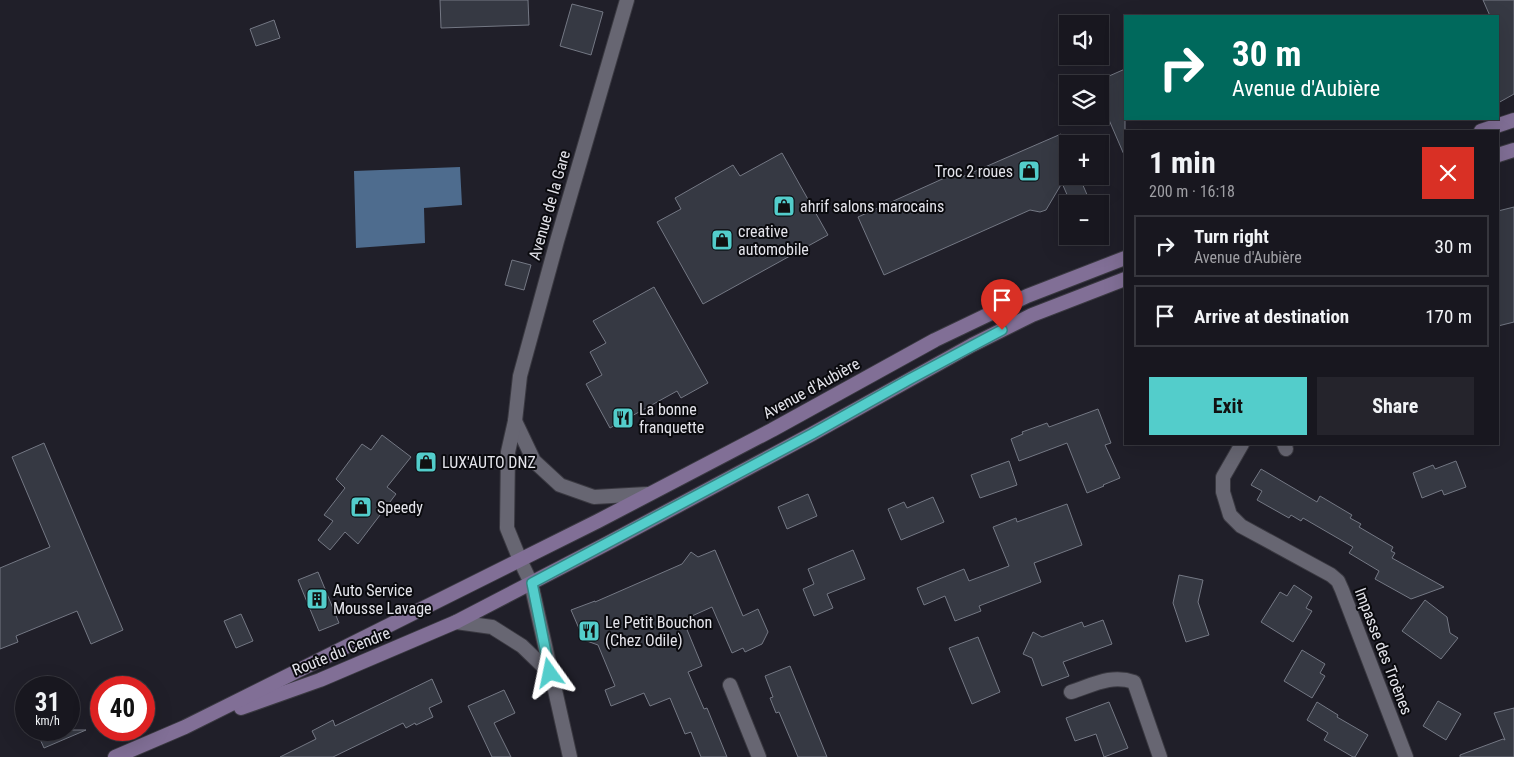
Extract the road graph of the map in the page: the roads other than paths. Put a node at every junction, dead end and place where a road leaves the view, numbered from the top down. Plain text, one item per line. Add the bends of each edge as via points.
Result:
1 (626, 0) edge
2 (1514, 120) edge
3 (1484, 130) edge
4 (1514, 150) edge
5 (1499, 155) edge
6 (1124, 258) edge
7 (1124, 279) edge
8 (515, 421) junction
9 (1241, 445) edge
10 (647, 494) junction
11 (520, 560) junction
12 (532, 583) junction
13 (456, 622) junction
14 (550, 673) junction
15 (730, 685) dead end
16 (1071, 692) dead end
17 (186, 727) junction
18 (115, 757) edge
19 (570, 757) edge
20 (759, 757) edge
21 (1160, 757) edge
22 (1406, 757) edge

1 - 8 street, Avenue de la Gare via 520,376
2 - 3 main road
4 - 5 main road
6 - 10 main road, Avenue d'Aubière via 1027,296 935,340 772,430
7 - 12 main road via 1032,315 972,345
8 - 10 street via 534,461 560,485 594,497
8 - 11 street, Avenue de la Gare via 508,452 507,528
9 - 22 street, Impasse des Troènes via 1223,477 1223,492 1230,515 1242,526 1338,581
10 - 11 main road, Avenue d'Aubière
11 - 12 street, Avenue de la Gare
11 - 17 main road, Route du Cendre
12 - 13 main road, Route du Cendre
12 - 14 street, Avenue de la Gare
13 - 14 street via 492,627 522,646
13 - 17 main road, Route du Cendre via 320,680
14 - 19 street
15 - 20 street
16 - 21 street via 1109,679 1134,682
17 - 18 main road, Route du Cendre

